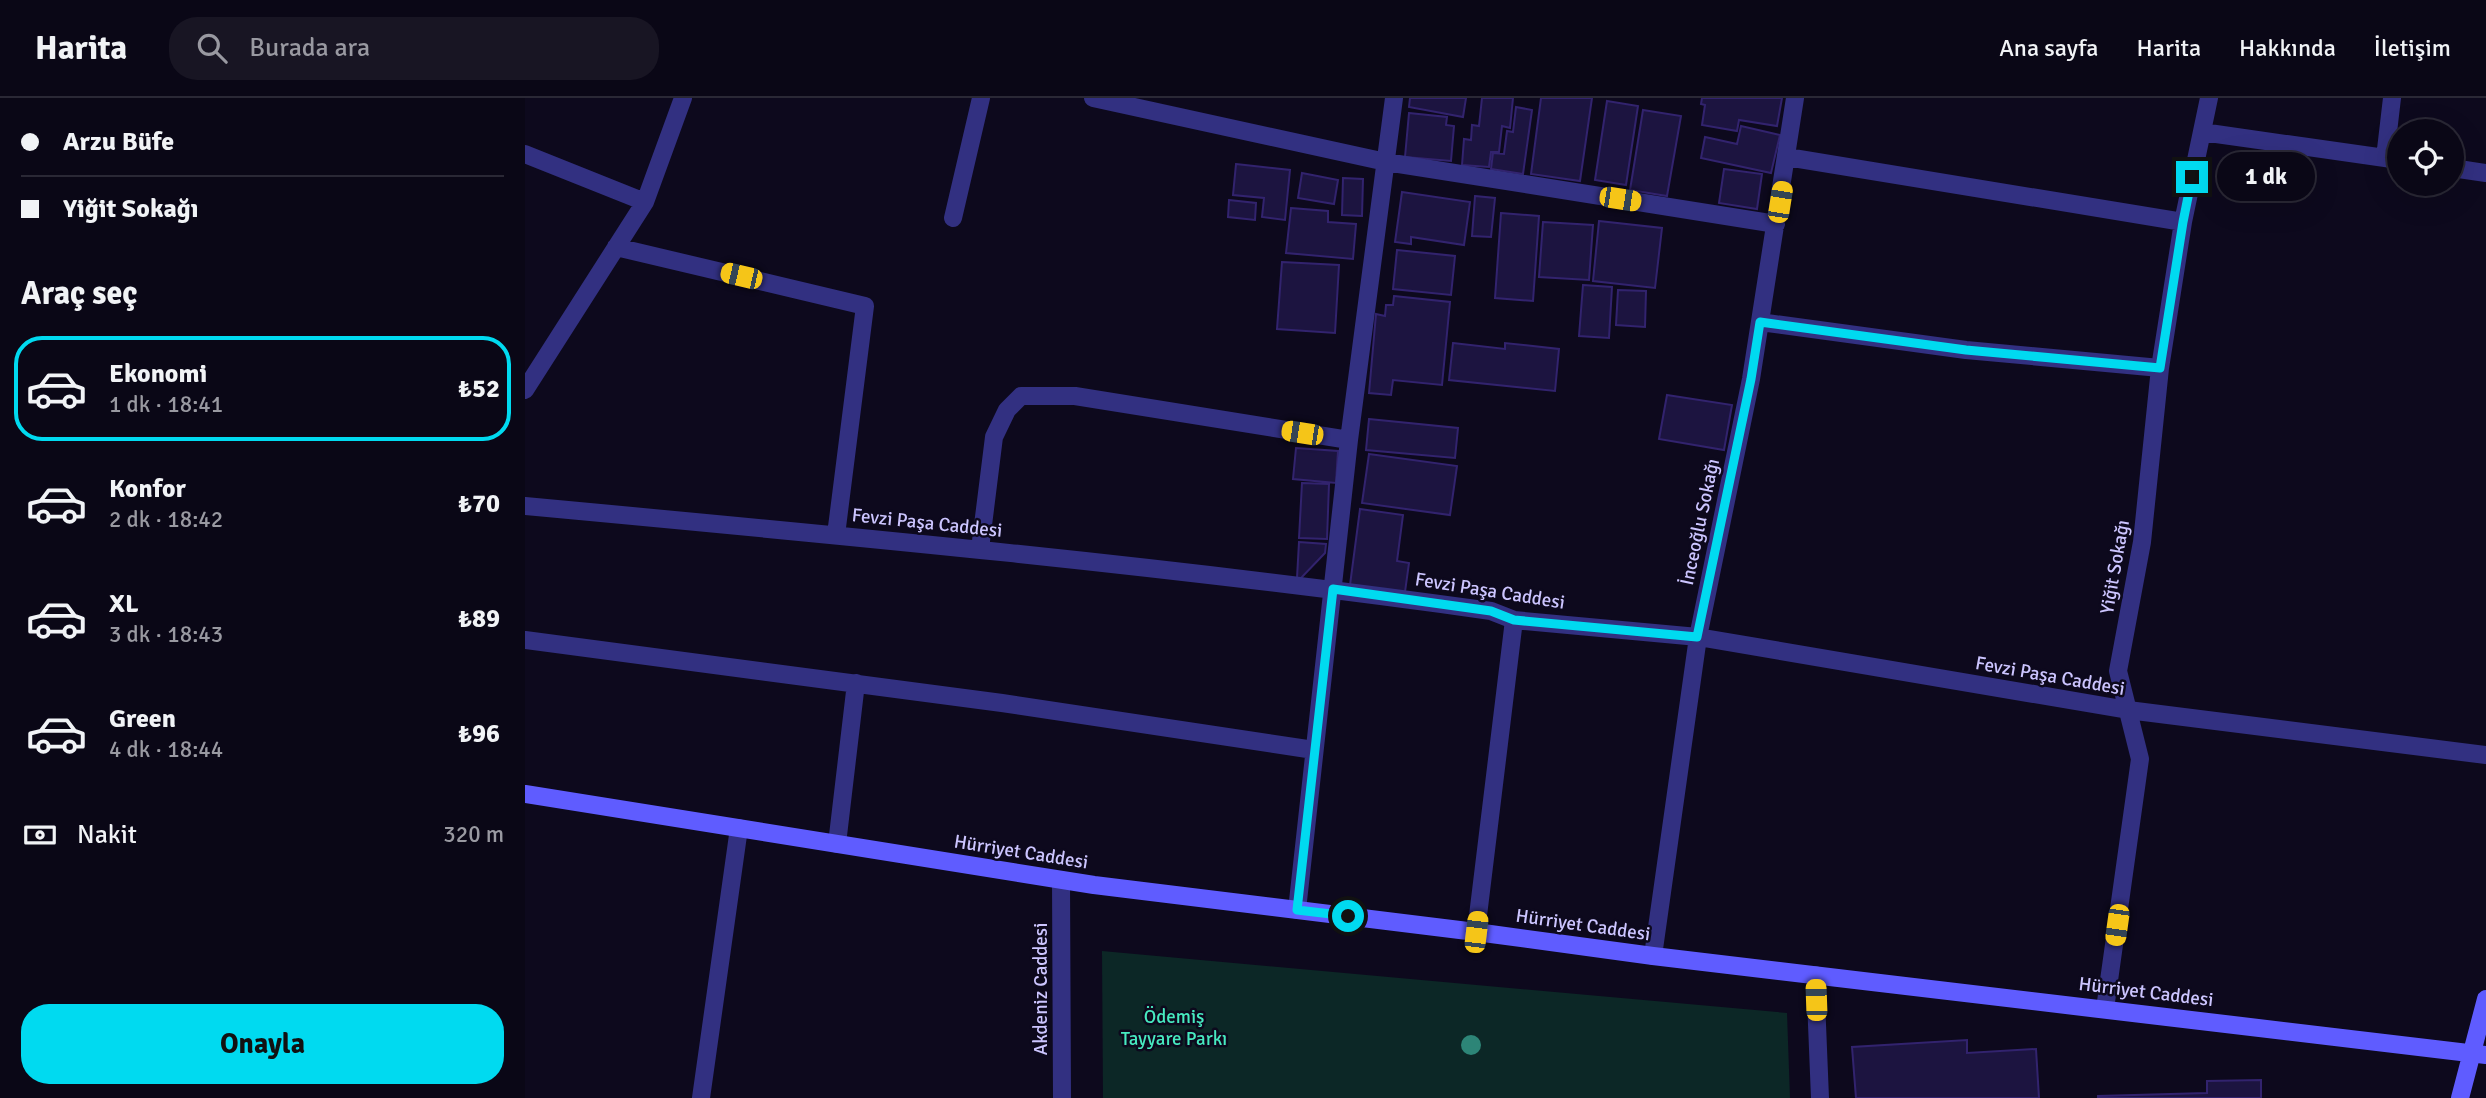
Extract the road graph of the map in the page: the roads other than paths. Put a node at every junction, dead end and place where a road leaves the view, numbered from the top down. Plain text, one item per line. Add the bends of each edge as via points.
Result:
1 (683, 98) edge
2 (982, 98) edge
3 (1093, 98) edge
4 (1394, 98) edge
5 (1795, 98) edge
6 (2209, 98) edge
7 (2392, 98) edge
8 (2392, 119) edge
9 (2202, 132) junction
10 (525, 154) edge
11 (1787, 157) junction
12 (2387, 158) edge
13 (1386, 162) junction
14 (2464, 170) edge
15 (2486, 173) edge
16 (645, 202) junction
17 (953, 218) dead end
18 (2183, 222) junction
19 (1776, 224) junction
20 (616, 247) junction
21 (1760, 322) junction
22 (2160, 368) junction
23 (525, 390) edge
24 (1349, 440) junction
25 (525, 506) edge
26 (836, 535) junction
27 (980, 549) junction
28 (1333, 589) junction
29 (1514, 620) junction
30 (1697, 637) junction
31 (525, 640) edge
32 (856, 683) junction
33 (2128, 710) junction
34 (1314, 750) junction
35 (2486, 755) edge
36 (525, 794) edge
37 (739, 828) junction
38 (837, 844) junction
39 (1061, 880) junction
40 (1297, 910) junction
41 (1476, 932) junction
42 (1653, 956) junction
43 (1815, 975) junction
44 (2486, 999) edge
45 (2105, 1009) junction
46 (2479, 1054) edge
47 (701, 1098) edge
48 (1062, 1098) edge
49 (1820, 1098) edge
50 (2460, 1098) edge

1 - 16 street
2 - 17 street
3 - 13 street
4 - 13 street
5 - 11 street, İnceoğlu Sokağı
6 - 9 street, Yiğit Sokağı
7 - 8 street
9 - 12 street
9 - 18 street, Yiğit Sokağı
10 - 16 street
11 - 18 street
11 - 19 street, İnceoğlu Sokağı
13 - 19 street
13 - 24 street
14 - 15 street
16 - 20 street
18 - 22 street, Yiğit Sokağı
19 - 21 street, İnceoğlu Sokağı
20 - 23 street
20 - 26 street via 865,306
21 - 22 street via 1966,350
21 - 30 street, İnceoğlu Sokağı
22 - 33 street, Yiğit Sokağı via 2142,542 2118,671
24 - 27 street via 1075,396 1021,396 1007,410 995,437
24 - 28 street
25 - 26 street, Fevzi Paşa Caddesi
26 - 27 street, Fevzi Paşa Caddesi
27 - 28 street, Fevzi Paşa Caddesi
28 - 29 street, Fevzi Paşa Caddesi via 1491,611
28 - 34 street
29 - 30 street, Fevzi Paşa Caddesi
29 - 41 street
30 - 33 street, Fevzi Paşa Caddesi
30 - 42 street, İnceoğlu Sokağı
31 - 32 street
32 - 34 street
32 - 38 street
33 - 35 street, Fevzi Paşa Caddesi
33 - 45 street, Yiğit Sokağı via 2140,759
34 - 40 street
36 - 37 street, Hürriyet Caddesi
37 - 38 street, Hürriyet Caddesi
37 - 47 street
38 - 39 street, Hürriyet Caddesi
39 - 40 street, Hürriyet Caddesi
39 - 48 street, Akdeniz Caddesi
40 - 41 street, Hürriyet Caddesi
41 - 42 street, Hürriyet Caddesi
42 - 43 street, Hürriyet Caddesi
43 - 45 street, Hürriyet Caddesi
43 - 49 street
44 - 46 street
45 - 46 street, Hürriyet Caddesi
46 - 50 street

